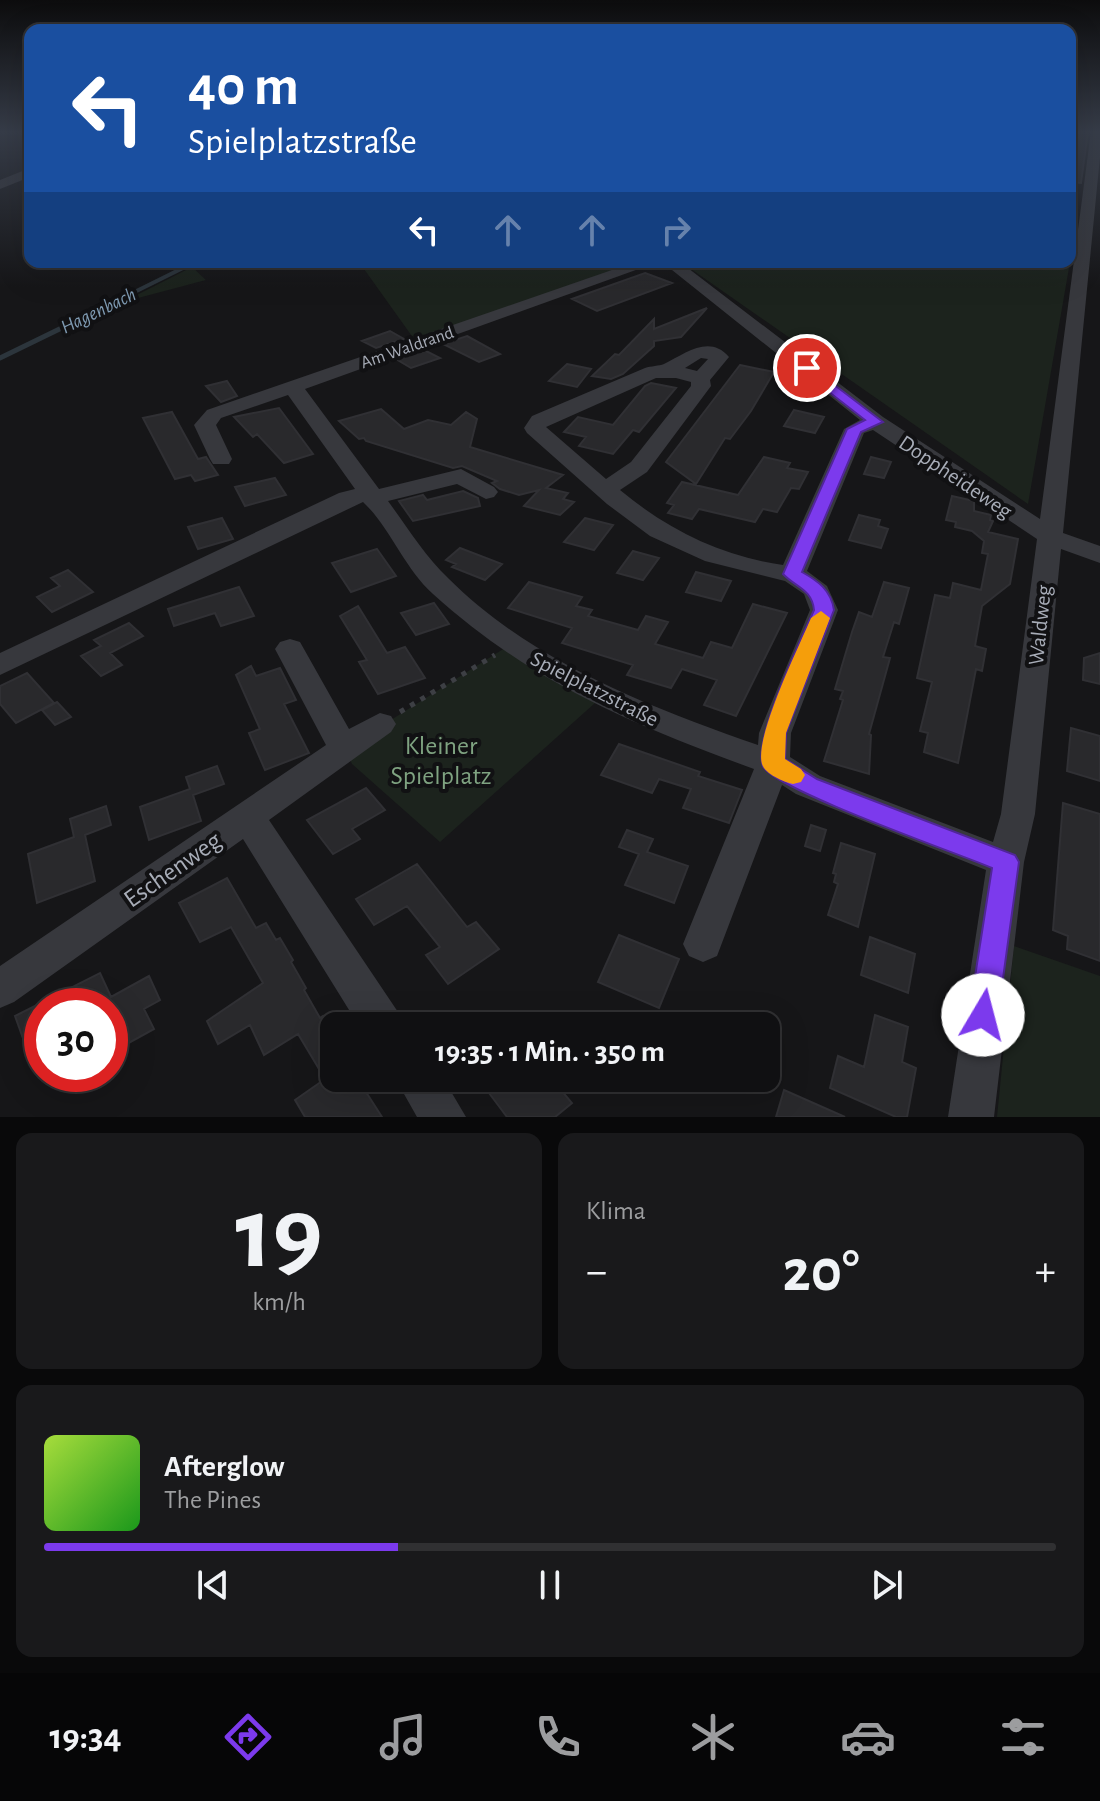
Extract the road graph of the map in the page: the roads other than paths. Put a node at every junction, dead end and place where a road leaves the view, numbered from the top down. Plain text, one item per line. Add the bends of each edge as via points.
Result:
1 (1095, 183) edge
2 (1092, 249) edge
3 (633, 268) edge
4 (678, 268) edge
5 (293, 387) junction
6 (875, 422) junction
7 (221, 459) dead end
8 (607, 488) junction
9 (486, 492) dead end
10 (371, 496) junction
11 (1049, 536) junction
12 (1100, 555) edge
13 (792, 574) junction
14 (290, 649) dead end
15 (0, 665) edge
16 (380, 724) road end
17 (344, 749) junction
18 (773, 763) junction
19 (248, 817) junction
20 (1006, 862) junction
21 (703, 944) dead end
22 (0, 989) edge
23 (374, 1012) edge
24 (426, 1092) edge
25 (443, 1117) edge
26 (971, 1117) edge

1 - 2 street, Waldweg
2 - 11 street, Waldweg
3 - 5 street, Am Waldrand
4 - 6 street, Doppheideweg
5 - 7 street, Am Waldrand via 207,419
5 - 10 street, Spielplatzstraße
6 - 11 street, Doppheideweg
6 - 13 street via 855,429
8 - 8 street via 535,428 539,420 652,372 668,370 700,379 701,386 639,467
8 - 13 street via 673,539 764,571
9 - 10 street via 461,476
10 - 15 street via 347,498
10 - 18 street, Spielplatzstraße via 440,586 511,644 568,679 680,730
11 - 12 street, Doppheideweg
11 - 20 street, Waldweg via 1018,814
13 - 18 street via 814,587 824,610 775,733
14 - 17 street
16 - 17 street, Eschenweg
17 - 19 street, Eschenweg
18 - 20 street, Spielplatzstraße via 808,785
18 - 21 street
19 - 22 street, Eschenweg
19 - 23 street
20 - 26 street, Waldweg
24 - 25 street

